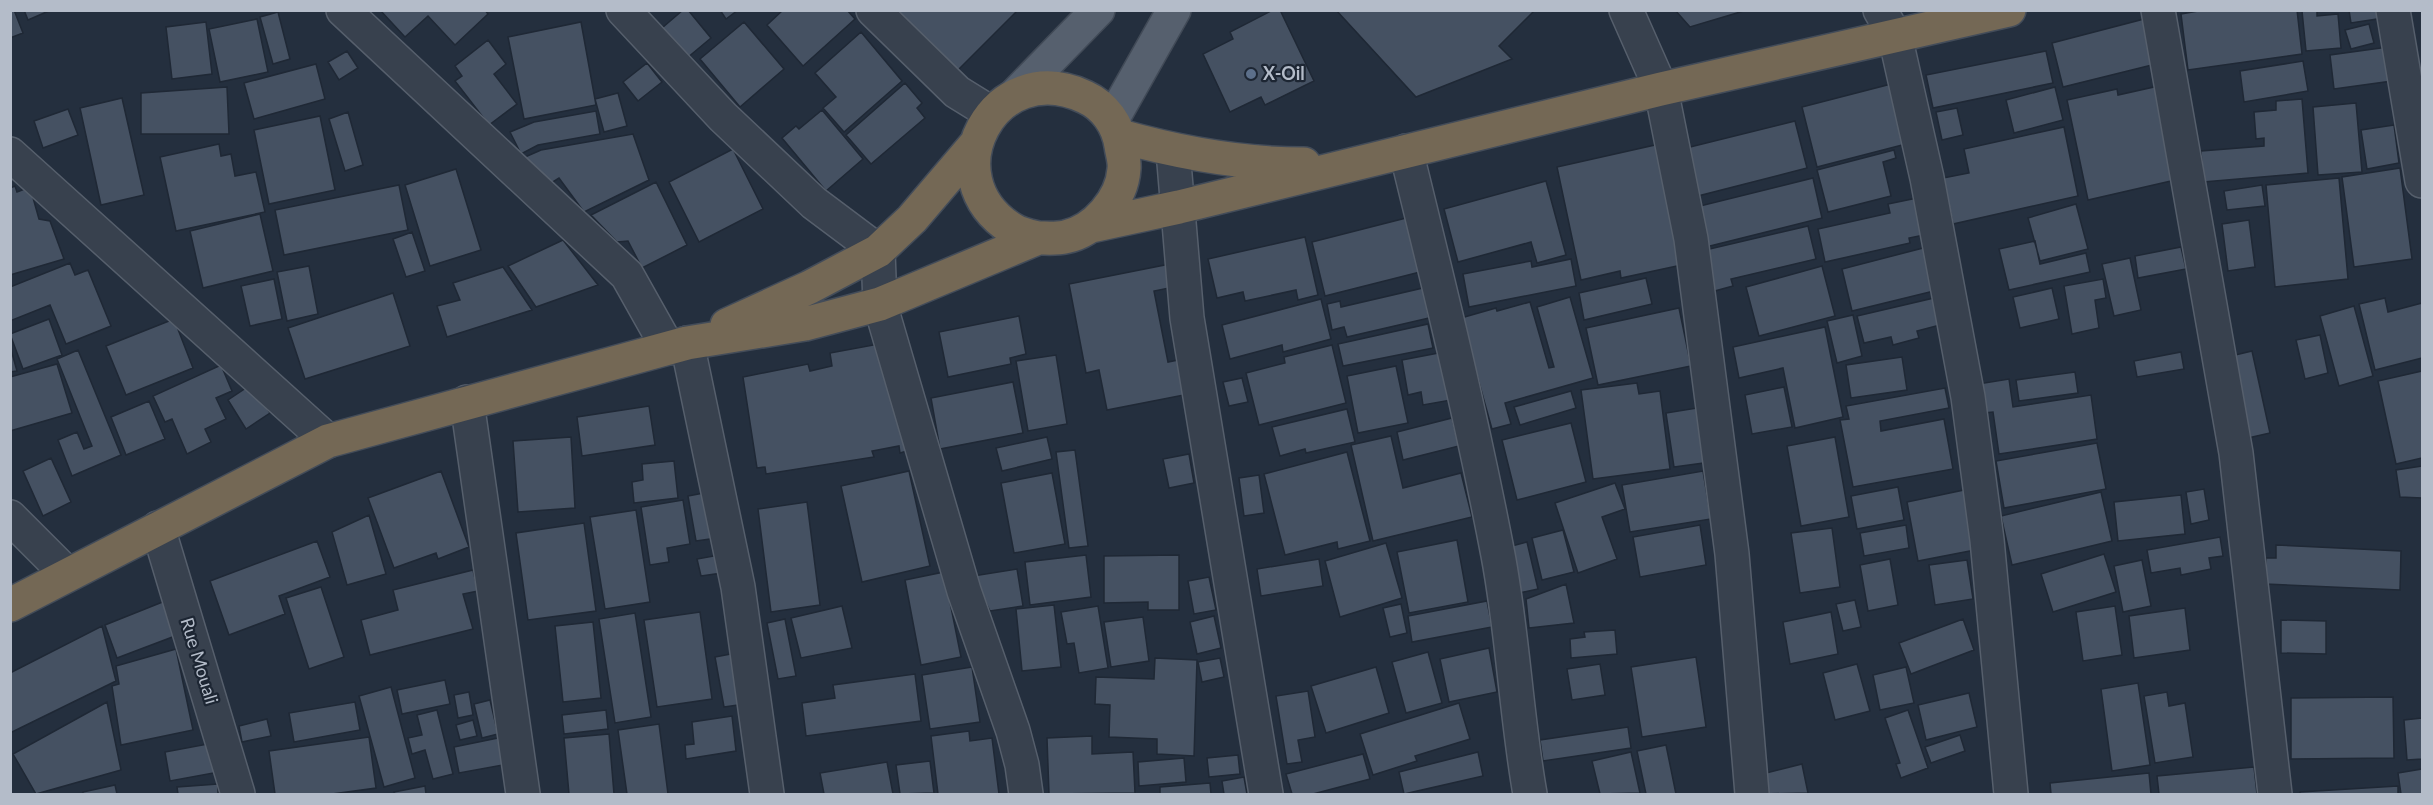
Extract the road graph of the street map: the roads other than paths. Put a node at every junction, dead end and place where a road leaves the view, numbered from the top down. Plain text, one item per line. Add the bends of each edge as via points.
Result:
1 (343, 10) edge
2 (623, 10) edge
3 (873, 10) edge
4 (1098, 10) edge
5 (1174, 10) edge
6 (1626, 10) edge
7 (2009, 10) edge
8 (2158, 10) edge
9 (2393, 10) edge
10 (1887, 23) edge
11 (1661, 89) junction
12 (1017, 93) junction
13 (991, 113) junction
14 (1116, 128) junction
15 (975, 145) junction
16 (1406, 150) junction
17 (1173, 151) junction
18 (10, 154) edge
19 (1348, 165) junction
20 (2422, 181) edge
21 (1179, 207) junction
22 (1091, 226) junction
23 (1038, 238) junction
24 (878, 251) junction
25 (880, 304) junction
26 (677, 345) junction
27 (466, 402) junction
28 (328, 441) junction
29 (10, 517) edge
30 (158, 528) junction
31 (67, 574) junction
32 (10, 605) edge
33 (238, 795) edge
34 (523, 795) edge
35 (767, 795) edge
36 (1026, 795) edge
37 (1266, 795) edge
38 (1530, 795) edge
39 (1752, 795) edge
40 (2011, 795) edge
41 (2275, 795) edge

1 - 26 street via 627,275
2 - 24 street via 723,117 781,172 814,203
3 - 13 street via 957,92
4 - 12 main road
5 - 14 main road
6 - 11 street
7 - 10 highway
8 - 41 street via 2236,453
9 - 20 street
10 - 11 highway
10 - 40 street via 1927,178 1968,397 1987,540
11 - 16 highway
11 - 39 street via 1691,239 1721,456
12 - 13 highway
12 - 14 highway via 1043,86 1070,89 1094,101
13 - 15 highway
14 - 17 highway
14 - 22 highway via 1124,169 1114,201
15 - 23 highway via 973,170 980,195 994,216 1014,231
15 - 24 highway via 912,219
16 - 19 highway
16 - 38 street via 1456,357 1498,557
17 - 19 highway via 1252,162
17 - 21 street
18 - 28 street
19 - 21 highway
21 - 22 highway
21 - 37 street via 1187,318
22 - 23 highway via 1065,237
23 - 25 highway
24 - 25 street
24 - 26 highway via 810,287
25 - 26 highway via 805,324
25 - 36 street via 964,591 1013,731 1023,765
26 - 27 highway
26 - 35 street via 738,587
27 - 28 highway
27 - 34 street
28 - 30 highway
29 - 31 street
30 - 31 highway
30 - 33 street, Rue Mouali
31 - 32 highway

